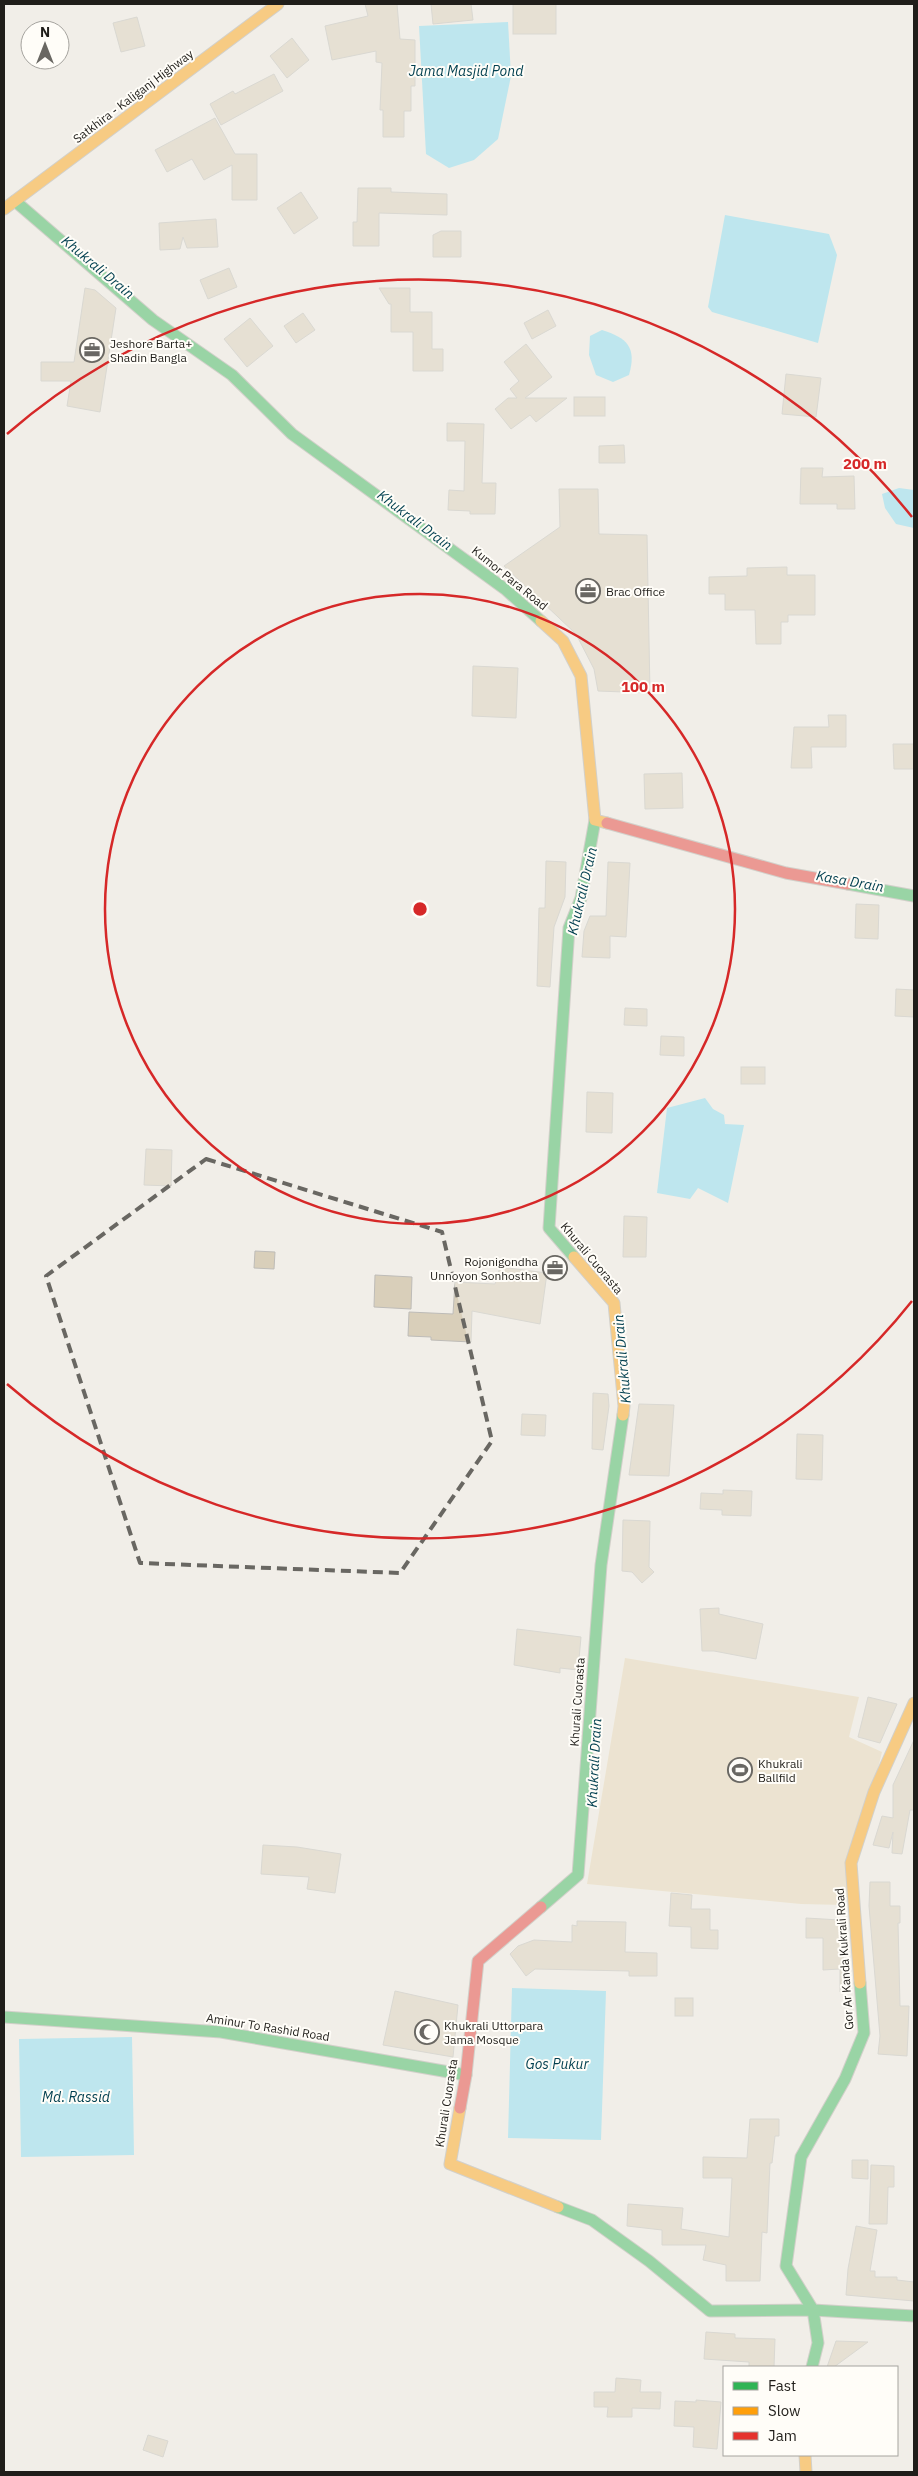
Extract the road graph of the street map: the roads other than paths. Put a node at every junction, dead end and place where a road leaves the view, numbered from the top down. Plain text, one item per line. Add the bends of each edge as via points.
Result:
1 (278, 4) edge
2 (15, 201) junction
3 (4, 210) edge
4 (595, 820) junction
5 (914, 896) edge
6 (914, 1703) edge
7 (4, 2017) edge
8 (466, 2075) junction
9 (813, 2310) junction
10 (914, 2316) edge
11 (812, 2366) edge
12 (805, 2456) edge
13 (806, 2472) edge

1 - 2 main road, Satkhira - Kaliganj Highway
2 - 3 main road, Satkhira - Kaliganj Highway
2 - 4 main road, Kumor Para Road via 153,320 232,375 292,434 505,589 563,641 581,676
4 - 5 main road via 786,872
4 - 8 main road, Khurali Cuorasta via 580,898 569,928 549,1228 614,1303 624,1406 601,1565 578,1875 478,1961
6 - 9 main road, Gor Ar Kanda Kukrali Road via 874,1792 851,1864 864,2033 845,2079 801,2157 786,2266
7 - 8 main road, Aminur To Rashid Road via 221,2032
8 - 9 main road, Khurali Cuorasta via 450,2164 592,2220 649,2260 710,2311
9 - 10 main road
9 - 11 main road via 818,2343
12 - 13 main road

